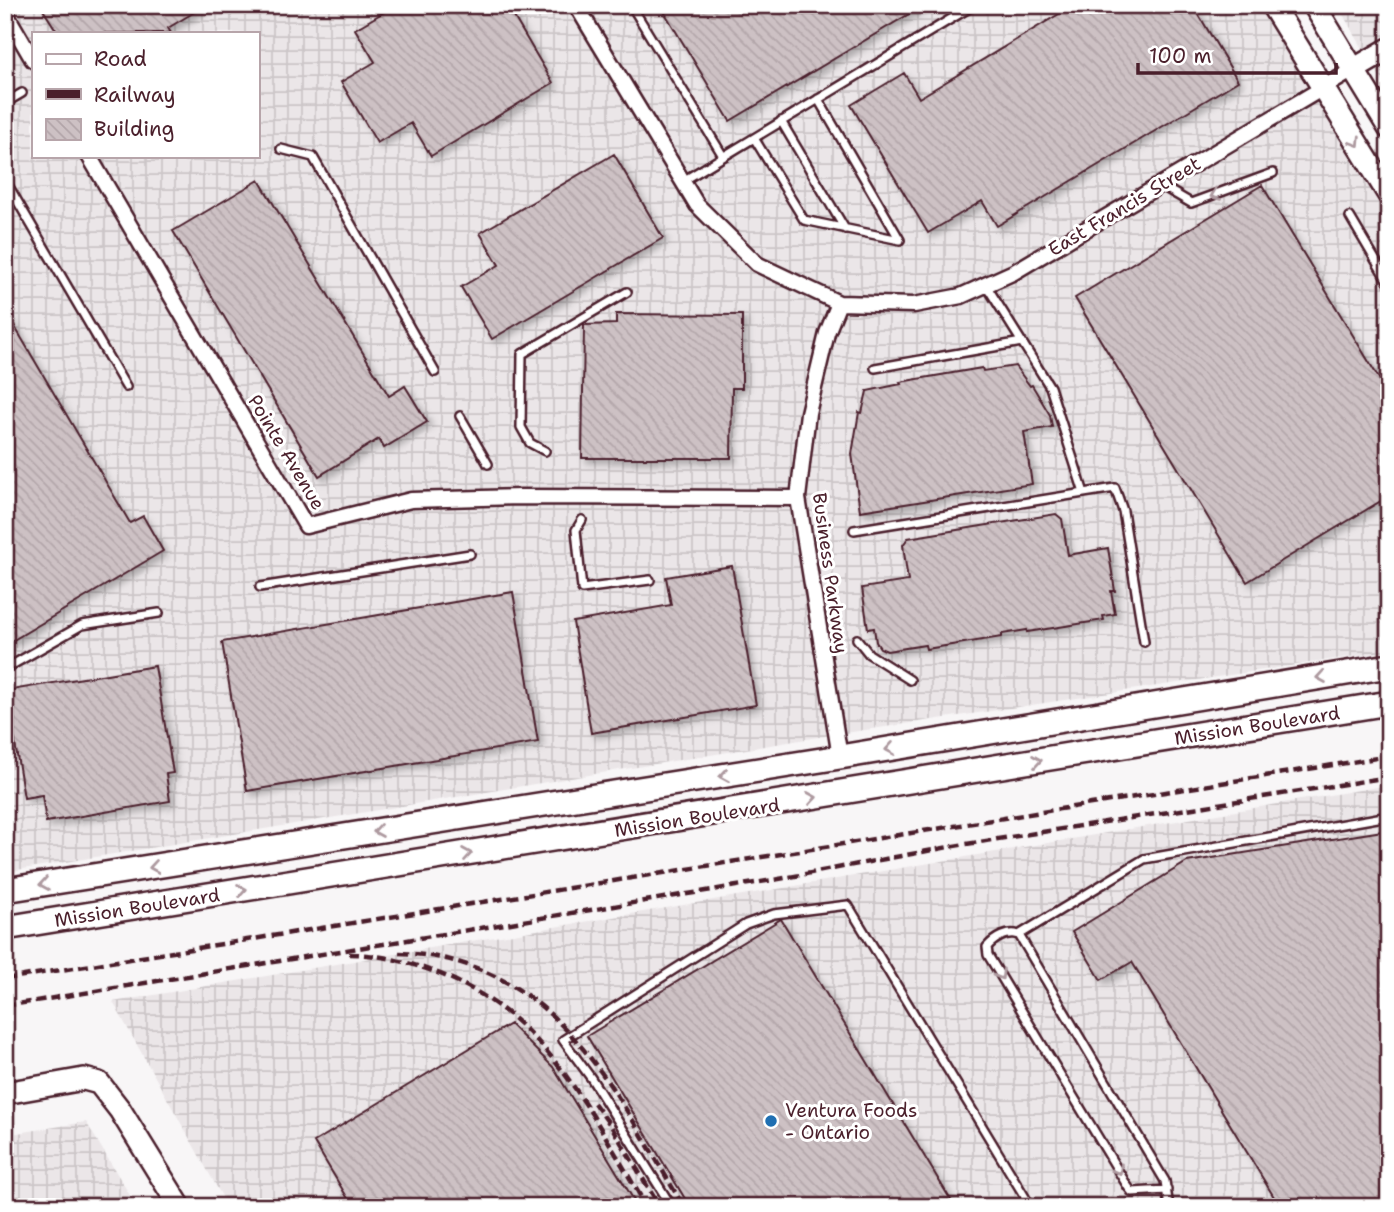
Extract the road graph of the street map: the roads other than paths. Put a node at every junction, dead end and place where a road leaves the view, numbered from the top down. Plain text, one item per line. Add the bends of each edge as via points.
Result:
1 (576, 5) edge
2 (631, 5) edge
3 (974, 5) edge
4 (1272, 5) edge
5 (1314, 5) edge
6 (5, 12) edge
7 (1389, 48) edge
8 (32, 58) edge
9 (1353, 70) junction
10 (1322, 89) junction
11 (22, 93) dead end
12 (818, 99) junction
13 (5, 103) edge
14 (781, 121) junction
15 (1389, 128) edge
16 (754, 138) junction
17 (281, 149) dead end
18 (723, 156) junction
19 (90, 158) edge
20 (1273, 173) dead end
21 (5, 180) edge
22 (682, 181) junction
23 (1160, 185) junction
24 (1389, 195) edge
25 (1350, 217) dead end
26 (845, 229) junction
27 (985, 284) junction
28 (1389, 284) edge
29 (627, 292) dead end
30 (839, 303) junction
31 (1022, 342) junction
32 (875, 368) dead end
33 (435, 372) dead end
34 (126, 387) dead end
35 (460, 416) dead end
36 (545, 451) dead end
37 (488, 464) dead end
38 (1084, 493) junction
39 (798, 498) junction
40 (582, 520) dead end
41 (854, 530) dead end
42 (470, 554) dead end
43 (650, 580) dead end
44 (260, 587) dead end
45 (159, 613) dead end
46 (857, 639) dead end
47 (1144, 642) dead end
48 (1389, 666) edge
49 (5, 668) edge
50 (910, 680) dead end
51 (1389, 704) edge
52 (840, 758) junction
53 (1389, 816) edge
54 (5, 890) edge
55 (5, 928) edge
56 (1019, 935) junction
57 (5, 1093) edge
58 (1167, 1190) junction
59 (180, 1207) edge
60 (672, 1207) edge
61 (1031, 1207) edge
62 (1169, 1207) edge

1 - 22 street
2 - 18 lane
3 - 12 lane
4 - 10 main road
5 - 9 main road
6 - 8 street
7 - 9 main road, East Francis Street
9 - 10 street, East Francis Street
9 - 15 main road
10 - 23 street, East Francis Street
10 -> 24 main road
11 - 13 lane
12 - 14 lane
12 - 26 lane via 900,240
14 - 16 lane
14 - 26 lane
16 - 18 lane
16 - 26 lane via 804,220
17 - 33 lane via 313,157
18 - 22 lane
19 - 39 street, Pointe Avenue via 306,526 411,500
20 -> 23 lane via 1191,203
21 - 34 lane
22 - 30 street via 697,205 757,264
23 - 27 street, East Francis Street via 1014,272
25 - 28 lane
27 - 30 street, East Francis Street via 961,296 914,305
27 - 31 lane
29 - 36 lane via 522,354 521,427 530,443
30 - 39 street, Business Parkway via 827,332 808,413
31 - 32 lane
31 - 38 lane via 1050,387
35 - 37 lane
38 - 41 lane
38 - 47 lane via 1115,488 1123,511
39 - 52 street, Business Parkway
40 - 43 lane via 576,530 582,589
42 - 44 lane
45 - 49 lane via 82,625
46 - 50 lane via 869,654
48 -> 52 main road, Mission Boulevard
55 -> 51 main road, Mission Boulevard
52 -> 54 main road, Mission Boulevard
53 - 56 lane via 1144,859
56 - 58 lane
56 -> 58 lane via 1011,932 992,942 988,955 1128,1187 1139,1193
57 - 59 main road via 84,1079 99,1083
58 - 62 lane
60 - 61 lane via 592,1078 563,1040 746,924 774,914 848,905

